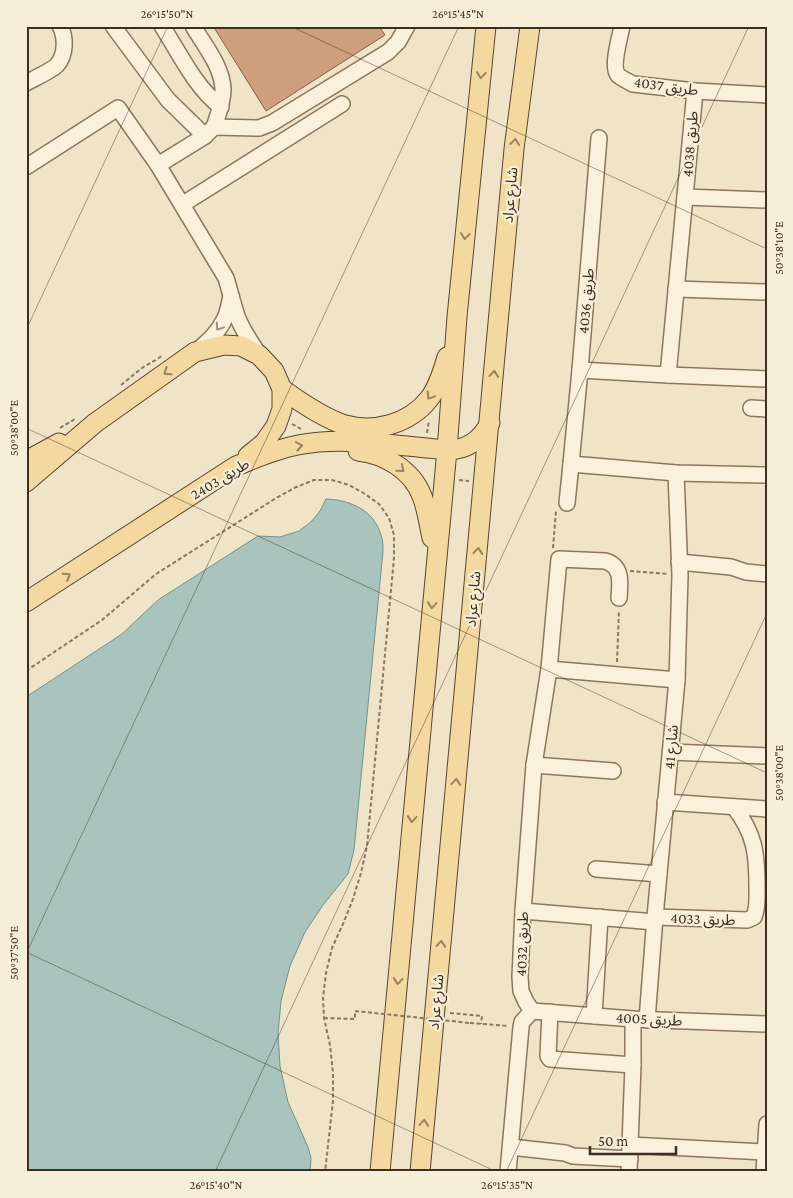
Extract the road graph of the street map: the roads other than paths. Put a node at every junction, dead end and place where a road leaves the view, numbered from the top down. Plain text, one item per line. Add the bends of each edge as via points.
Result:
1 (60, 26) edge
2 (113, 26) edge
3 (162, 26) edge
4 (193, 26) edge
5 (407, 26) edge
6 (486, 26) edge
7 (530, 26) edge
8 (622, 26) edge
9 (28, 78) edge
10 (694, 91) junction
11 (767, 95) edge
12 (342, 104) dead end
13 (221, 107) junction
14 (209, 131) junction
15 (599, 138) dead end
16 (158, 165) junction
17 (26, 167) edge
18 (685, 197) junction
19 (767, 200) edge
20 (183, 204) junction
21 (676, 289) junction
22 (767, 292) edge
23 (232, 294) junction
24 (457, 317) junction
25 (195, 352) junction
26 (259, 354) junction
27 (580, 370) junction
28 (668, 375) junction
29 (767, 379) edge
30 (282, 389) junction
31 (751, 408) dead end
32 (767, 409) edge
33 (490, 422) junction
34 (95, 423) junction
35 (324, 442) junction
36 (447, 450) junction
37 (26, 461) edge
38 (571, 464) junction
39 (236, 466) junction
40 (676, 473) junction
41 (767, 475) edge
42 (26, 482) edge
43 (567, 503) road end
44 (436, 557) junction
45 (679, 569) junction
46 (767, 574) edge
47 (619, 598) road end
48 (26, 602) edge
49 (549, 670) junction
50 (677, 680) junction
51 (670, 752) junction
52 (767, 756) edge
53 (534, 765) junction
54 (613, 771) dead end
55 (665, 802) junction
56 (734, 807) junction
57 (767, 809) edge
58 (596, 868) dead end
59 (659, 874) junction
60 (523, 910) junction
61 (600, 918) junction
62 (655, 920) junction
63 (532, 1011) junction
64 (550, 1012) junction
65 (594, 1016) junction
66 (640, 1019) junction
67 (767, 1024) edge
68 (634, 1065) junction
69 (767, 1124) edge
70 (510, 1147) junction
71 (765, 1152) junction
72 (630, 1159) edge
73 (380, 1172) edge
74 (420, 1172) edge
75 (508, 1172) edge
76 (764, 1172) edge

1 - 9 street via 64,39 61,59 57,65
2 - 14 street via 168,100
3 - 13 street via 201,89
4 - 13 street via 219,69 223,89
5 - 14 street via 388,52 272,123 259,128
6 -> 24 main road
33 -> 7 main road, شارع عراد via 514,148
8 - 10 street, طريق 4037 via 615,62 617,74 632,84
10 - 11 street, طريق 4037
10 - 18 street, طريق 4038
12 - 20 street
13 - 14 street
14 - 16 street
15 - 27 street, طريق 4036
16 - 17 street via 118,108
16 - 20 street
18 - 19 street, طريق 4038
18 - 21 street, طريق 4038
20 - 23 street
21 - 22 street
21 - 28 street, طريق 4038
23 -> 25 street via 222,325
23 - 26 street via 237,316
24 -> 30 main road via 447,359 430,398 421,408 393,424 377,428 344,424
24 - 36 main road
25 - 26 main road via 224,345 241,346
25 -> 34 main road
26 - 30 main road via 274,371
27 - 28 street
27 - 38 street, طريق 4036
28 - 29 street
30 - 39 main road via 282,409 276,426 264,443
31 - 32 street
33 - 36 main road, طريق 2403 via 473,444
74 -> 33 main road, شارع عراد
34 - 37 main road
34 - 42 main road
35 - 36 main road, طريق 2403
39 -> 35 main road, طريق 2403 via 267,453
35 -> 44 main road via 336,448 383,457 414,481 422,496
36 - 44 main road
38 - 40 street
38 - 43 street, طريق 4036
48 -> 39 main road, طريق 2403
40 - 41 street
40 - 45 street, شارع 41
44 -> 73 main road
45 - 46 street via 735,568
45 - 50 street, شارع 41
47 - 49 street, طريق 4032 via 620,577 614,565 606,560 560,559
49 - 50 street
49 - 53 street, طريق 4032
50 - 51 street, شارع 41
51 - 52 street
51 - 55 street, شارع 41
53 - 54 street
53 - 60 street, طريق 4032
55 - 56 street
55 - 59 street, شارع 41
56 - 57 street
56 - 62 street, طريق 4033 via 745,821 757,860 757,910 754,917 747,920
58 - 59 street
59 - 62 street, شارع 41
60 - 61 street
60 - 63 street, طريق 4032 via 521,991
61 - 62 street
61 - 65 street
62 - 66 street, شارع 41
63 - 64 street, طريق 4005
63 - 70 street via 520,1027
64 - 65 street, طريق 4005
64 - 68 street via 550,1059
65 - 66 street, طريق 4005
66 - 67 street, طريق 4005
66 - 68 street, شارع 41
68 - 72 street, شارع 41
69 - 71 street
70 - 72 street via 573,1156
70 - 75 street
71 - 72 street
71 - 76 street

